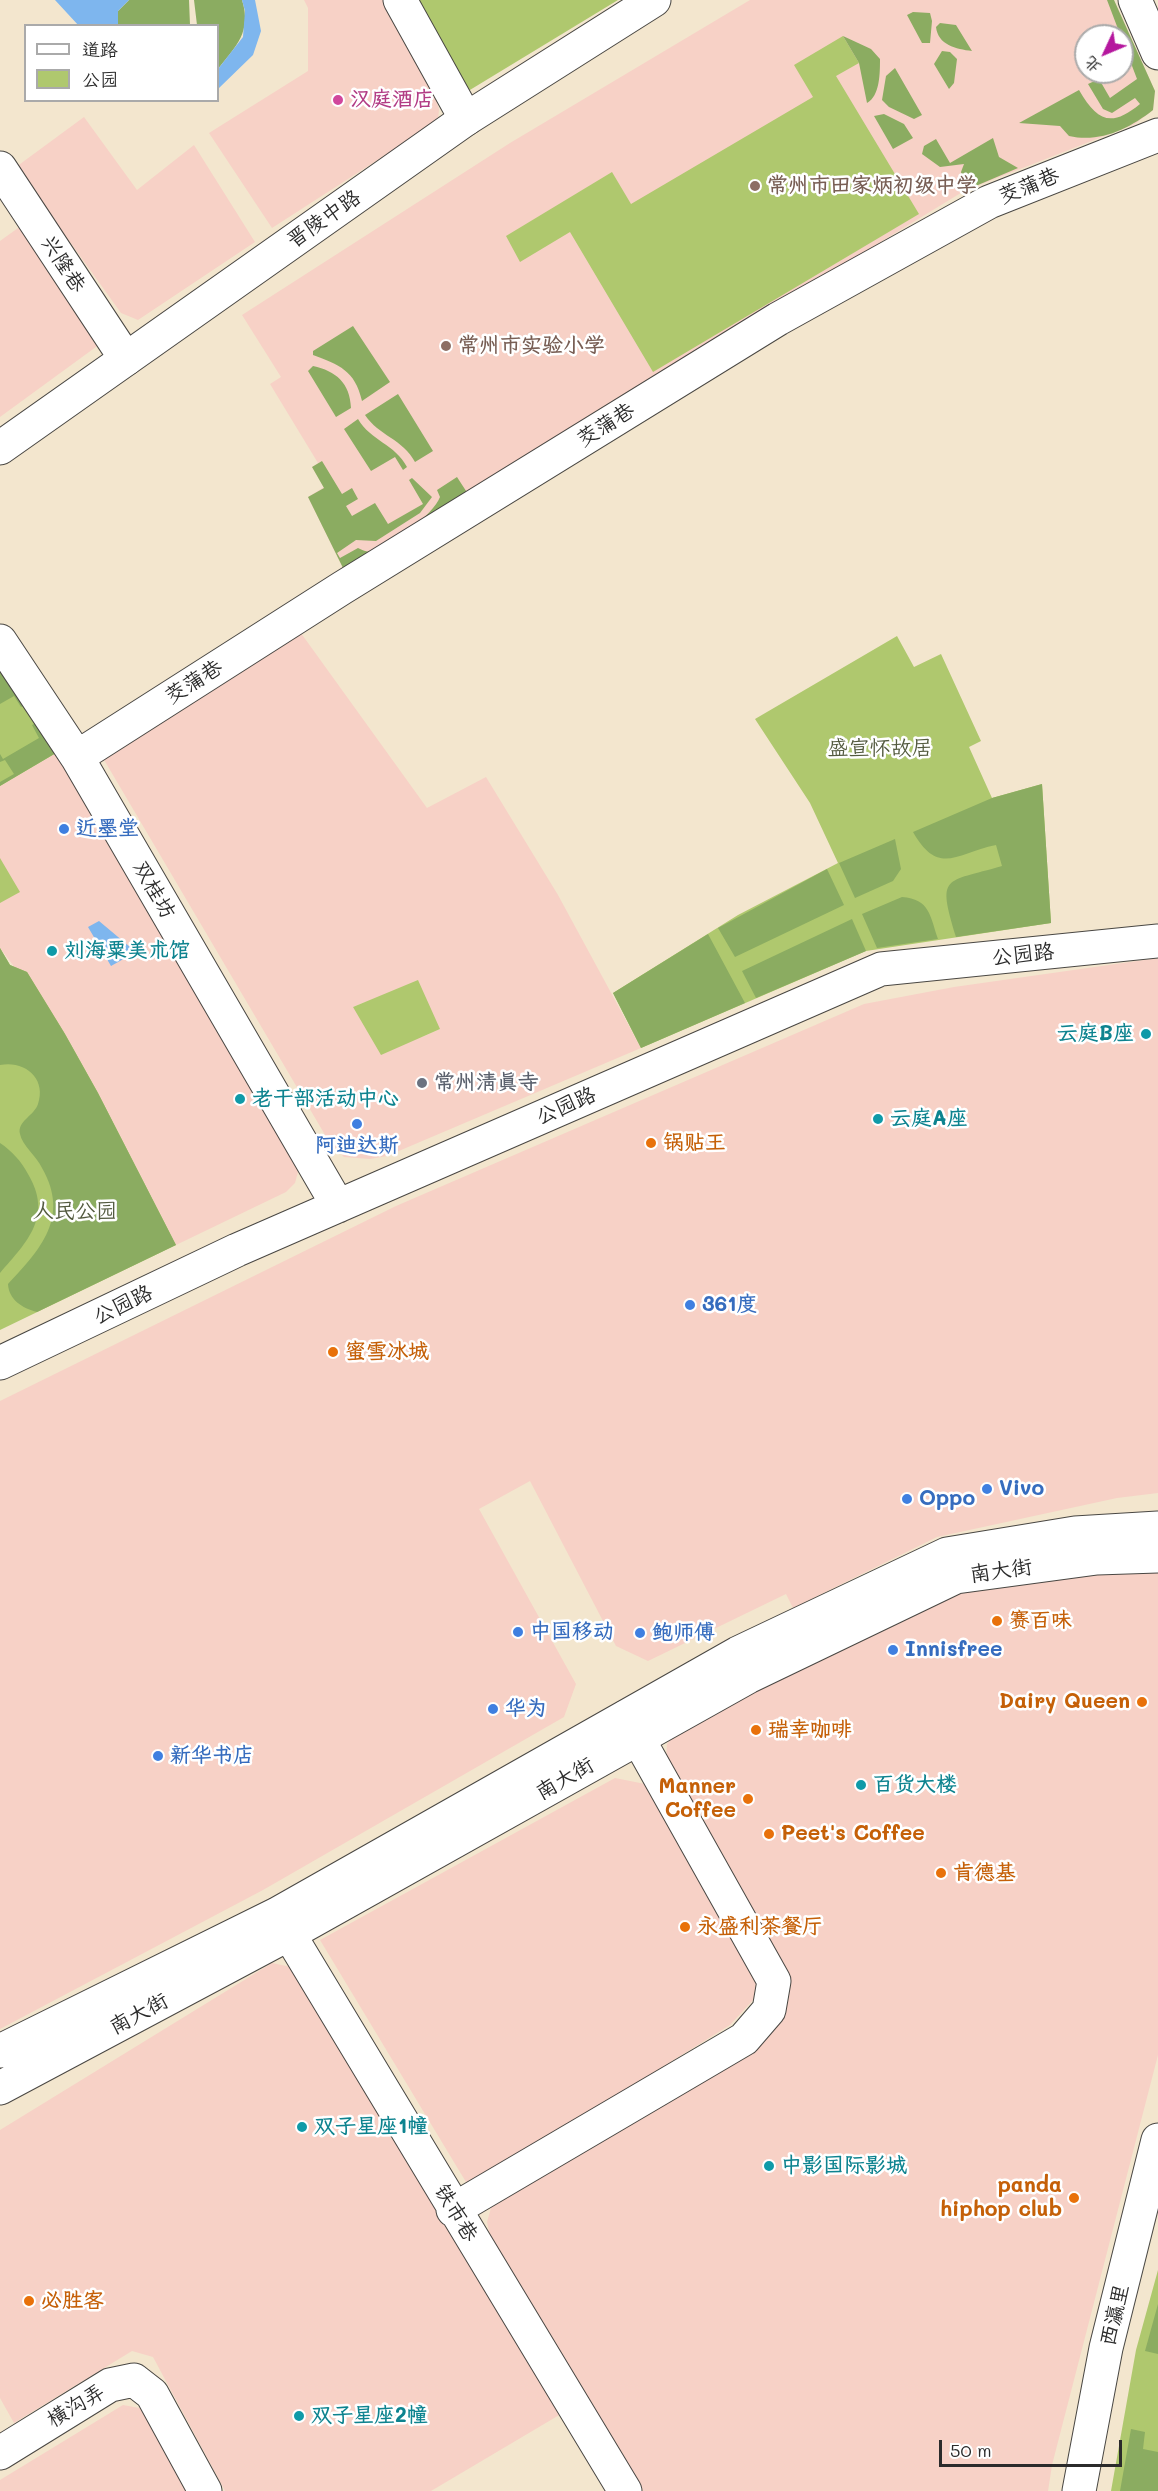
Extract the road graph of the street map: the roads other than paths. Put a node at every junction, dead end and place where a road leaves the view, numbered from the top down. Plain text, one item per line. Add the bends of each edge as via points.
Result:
1 (400, 0) edge
2 (654, 0) edge
3 (1135, 0) edge
4 (1158, 53) edge
5 (466, 119) junction
6 (1158, 135) edge
7 (0, 168) edge
8 (126, 359) junction
9 (0, 448) edge
10 (0, 641) edge
11 (76, 757) junction
12 (1158, 941) edge
13 (338, 1206) junction
14 (0, 1363) edge
15 (1158, 1528) edge
16 (1158, 1556) edge
17 (632, 1727) junction
18 (289, 1934) junction
19 (0, 2051) edge
20 (0, 2088) edge
21 (1158, 2140) edge
22 (453, 2210) junction
23 (0, 2452) edge
24 (204, 2491) edge
25 (625, 2491) edge
26 (1079, 2491) edge

1 - 5 street
2 - 5 street, 晋陵中路
3 - 4 street
5 - 8 street, 晋陵中路
6 - 11 street, 茭蒲巷 via 989,202 778,319
7 - 8 street, 兴隆巷
8 - 9 street, 晋陵中路
10 - 11 street, 双桂坊
11 - 13 street, 双桂坊
12 - 13 street, 公园路 via 881,969
13 - 14 street, 公园路
15 - 17 street, 南大街 via 1075,1533 947,1554 738,1653
16 - 17 street, 南大街 via 1097,1558 956,1577 748,1677
17 - 18 street, 南大街
17 - 19 street, 南大街 via 277,1914
17 - 22 street via 774,1981 769,2010 744,2039
18 - 20 street, 南大街
18 - 22 street, 铁市巷
21 - 26 street, 西瀛里 via 1106,2348
22 - 25 street, 铁市巷
23 - 24 street, 横沟弄 via 110,2385 134,2380 152,2394

